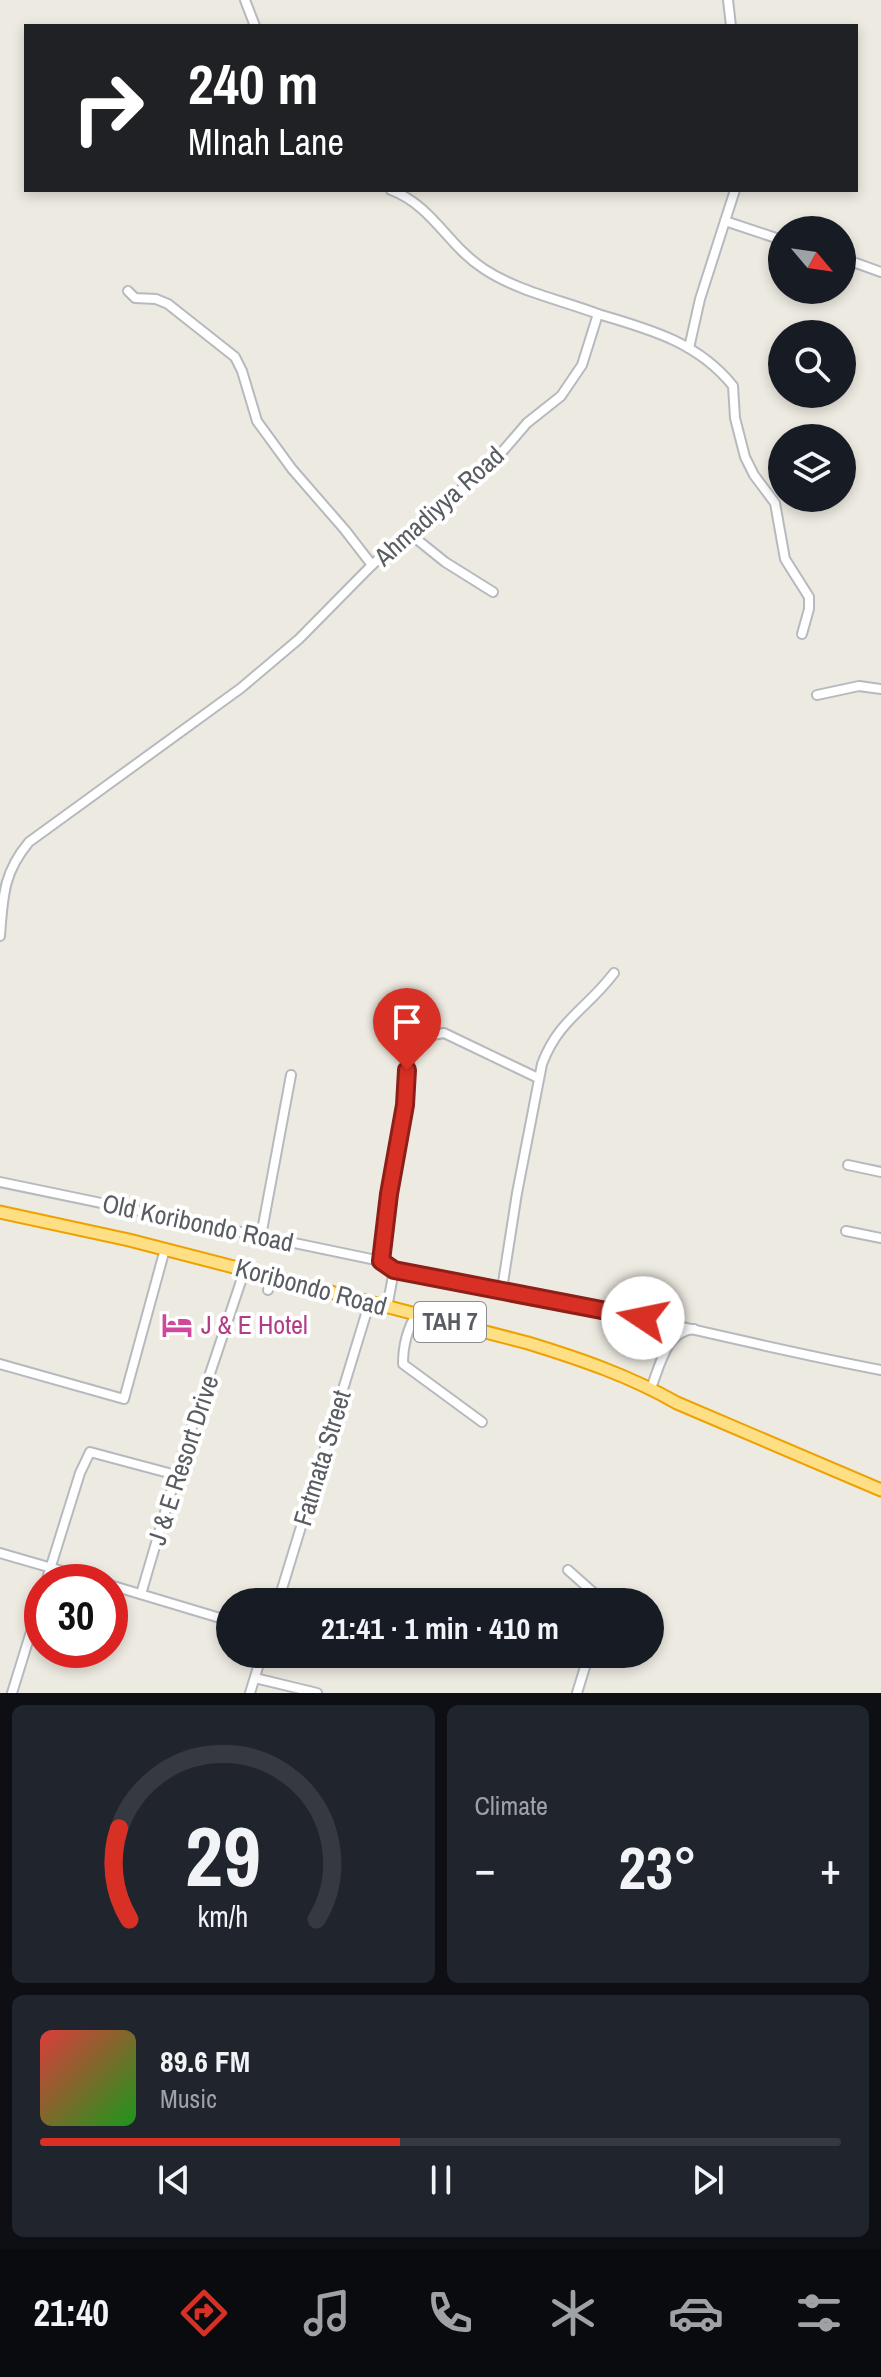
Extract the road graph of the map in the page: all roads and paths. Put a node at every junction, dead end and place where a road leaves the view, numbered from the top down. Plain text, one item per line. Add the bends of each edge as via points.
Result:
1 (245, 0) edge
2 (728, 0) edge
3 (254, 24) edge
4 (731, 24) edge
5 (396, 192) edge
6 (734, 192) edge
7 (725, 221) junction
8 (768, 235) edge
9 (856, 263) edge
10 (881, 272) edge
11 (128, 291) dead end
12 (598, 314) junction
13 (689, 348) junction
14 (409, 533) junction
15 (372, 565) junction
16 (493, 592) dead end
17 (802, 634) dead end
18 (881, 689) edge
19 (817, 695) dead end
20 (0, 936) edge
21 (614, 973) dead end
22 (291, 1075) dead end
23 (538, 1078) junction
24 (848, 1165) dead end
25 (881, 1172) edge
26 (0, 1182) edge
27 (0, 1212) edge
28 (846, 1231) dead end
29 (261, 1236) junction
30 (881, 1238) edge
31 (165, 1249) junction
32 (381, 1261) junction
33 (394, 1270) junction
34 (272, 1277) junction
35 (241, 1281) dead end
36 (502, 1289) junction
37 (268, 1290) dead end
38 (387, 1308) junction
39 (417, 1313) junction
40 (366, 1314) dead end
41 (699, 1329) junction
42 (0, 1364) edge
43 (881, 1370) edge
44 (651, 1388) junction
45 (482, 1422) dead end
46 (176, 1475) junction
47 (881, 1490) edge
48 (0, 1553) edge
49 (39, 1564) edge
50 (51, 1564) edge
51 (568, 1570) dead end
52 (282, 1588) edge
53 (588, 1588) edge
54 (128, 1590) edge
55 (141, 1594) junction
56 (216, 1617) edge
57 (24, 1658) edge
58 (258, 1668) edge
59 (585, 1668) edge
60 (255, 1678) junction
61 (0, 1689) edge
62 (14, 1693) edge
63 (250, 1693) edge
64 (317, 1693) edge
65 (577, 1693) edge

1 - 3 street
2 - 4 street
5 - 12 street via 426,210 482,268
6 - 7 street
7 - 8 street
7 - 13 street
9 - 10 street
11 - 15 street via 135,298 168,304 235,357 257,421
12 - 13 street via 666,335
12 - 14 street, Ahmadiyya Road via 582,365 561,396 527,423 483,474
13 - 17 street via 733,386 745,457 775,503 785,559 809,597
14 - 15 street, Ahmadiyya Road
14 - 16 street
15 - 20 street, Ahmadiyya Road via 241,688 29,842 8,877
18 - 19 street via 859,686
21 - 23 street via 563,1025
22 - 29 street
23 - 32 street via 444,1033 421,1037 407,1070
23 - 36 street
24 - 25 street
26 - 29 street, Old Koribondo Road
27 - 31 highway, Koribondo Road / TAH 7
28 - 30 street
29 - 32 street, Old Koribondo Road
31 - 34 highway, Koribondo Road / TAH 7
31 - 42 street via 124,1399
32 - 33 street, Old Koribondo Road
33 - 36 street, Old Koribondo Road
33 - 38 street
34 - 37 street
34 - 38 highway, Koribondo Road / TAH 7
35 - 46 street, J & E Resort Drive
36 - 41 street, Old Koribondo Road
38 - 39 highway, Koribondo Road / TAH 7
39 - 44 highway, Koribondo Road / TAH 7 via 592,1363
39 - 45 street via 403,1364
40 - 52 street, Fatmata Street
41 - 43 street, Old Koribondo Road
41 - 44 street via 675,1336
44 - 47 highway, Koribondo Road / TAH 7
46 - 50 street via 90,1452
46 - 55 street, J & E Resort Drive
48 - 49 street
51 - 53 street
54 - 55 street
55 - 56 street
57 - 62 street
58 - 60 street
59 - 65 street
60 - 63 street
60 - 64 street
61 - 62 street

